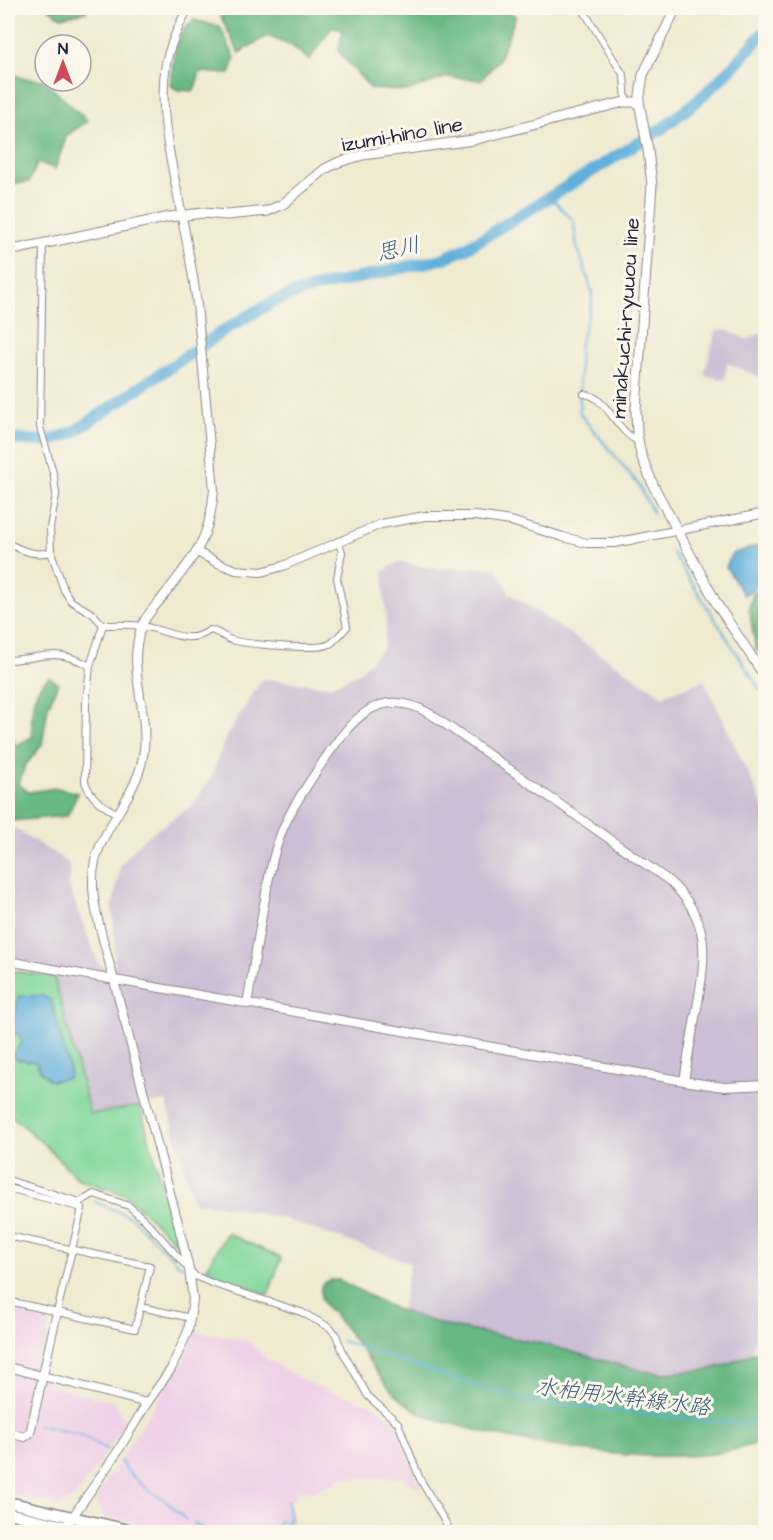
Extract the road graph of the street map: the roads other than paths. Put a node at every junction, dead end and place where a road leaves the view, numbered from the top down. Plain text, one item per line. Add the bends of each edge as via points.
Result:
1 (188, 8) edge
2 (582, 8) edge
3 (676, 8) edge
4 (626, 102) junction
5 (639, 102) junction
6 (182, 215) junction
7 (43, 243) junction
8 (8, 250) edge
9 (584, 394) dead end
10 (638, 441) junction
11 (765, 513) edge
12 (677, 531) junction
13 (338, 541) junction
14 (8, 543) edge
15 (51, 552) junction
16 (197, 552) junction
17 (103, 626) junction
18 (142, 626) junction
19 (8, 660) edge
20 (90, 666) junction
21 (765, 678) edge
22 (118, 814) junction
23 (8, 961) edge
24 (113, 980) junction
25 (247, 1004) junction
26 (684, 1081) junction
27 (765, 1085) edge
28 (8, 1180) edge
29 (8, 1188) edge
30 (8, 1236) edge
31 (72, 1250) junction
32 (189, 1269) junction
33 (8, 1301) edge
34 (141, 1307) junction
35 (57, 1312) junction
36 (190, 1318) junction
37 (8, 1367) edge
38 (43, 1375) junction
39 (147, 1403) junction
40 (8, 1433) edge
41 (8, 1502) edge
42 (8, 1513) edge
43 (66, 1526) edge
44 (91, 1533) edge
45 (137, 1533) edge
46 (451, 1533) edge

1 - 6 street via 166,62 163,102 165,134
2 - 4 street via 624,76
3 - 5 main road, minakuchi-ryuuou line via 643,75
4 - 5 main road, izumi-hino line
4 - 6 main road, izumi-hino line via 473,140 363,155 339,162 268,212
5 - 10 main road, minakuchi-ryuuou line via 651,198 636,409
6 - 7 main road, izumi-hino line
6 - 16 street via 193,274 214,490 212,516
7 - 8 main road, izumi-hino line
7 - 15 street via 40,433 56,495 50,528
9 - 10 street via 600,402 622,430
10 - 12 main road, minakuchi-ryuuou line via 643,465
11 - 12 street
12 - 13 street via 614,543 587,543 511,521 425,516 381,524
12 - 21 main road, minakuchi-ryuuou line via 718,606
13 - 16 street via 261,572 236,570
13 - 18 street via 342,552 337,578 347,627 330,644 309,647 248,642 213,630 200,638 189,638
14 - 15 street via 32,553
15 - 17 street via 63,590
16 - 18 street
17 - 18 street
17 - 20 street
18 - 22 street via 135,662 144,748 137,776
19 - 20 street via 55,654 76,658
20 - 22 street via 85,782 88,792 100,804
22 - 24 street via 95,860 93,879 95,905
23 - 24 street
24 - 25 street
24 - 32 street
25 - 26 street
25 - 26 street via 272,862 284,825 352,722 380,705 403,704 423,710 655,871 676,887 692,907 702,932 704,955
26 - 27 street via 724,1087
28 - 32 street via 80,1202 94,1194 129,1206
29 - 31 street via 82,1208
30 - 31 street
31 - 34 street via 150,1266
31 - 35 street
32 - 36 street via 193,1299
32 - 46 street via 214,1284 301,1312 335,1333 368,1396 398,1423 420,1479
33 - 35 street
34 - 35 street via 135,1329
34 - 36 street
35 - 38 street
36 - 39 street via 171,1369
37 - 38 street
38 - 39 street
38 - 40 street via 30,1433 25,1437
39 - 43 street
41 - 43 highway
42 - 43 highway
43 - 44 highway
43 - 45 highway

